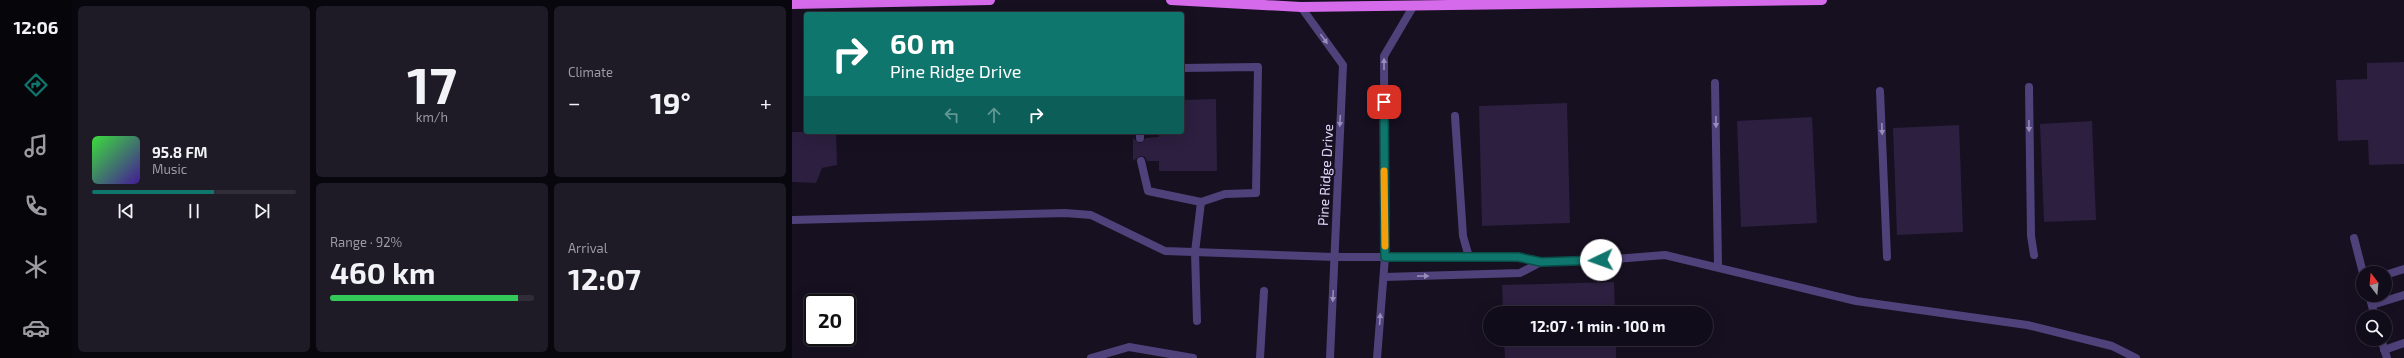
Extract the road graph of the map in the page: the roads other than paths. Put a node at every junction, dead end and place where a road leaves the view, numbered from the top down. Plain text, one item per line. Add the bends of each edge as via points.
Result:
1 (990, 0) edge
2 (1171, 0) edge
3 (1822, 0) edge
4 (792, 4) edge
5 (1414, 6) junction
6 (1301, 7) junction
7 (1184, 68) edge
8 (1716, 83) dead end
9 (2029, 87) dead end
10 (1880, 90) dead end
11 (1455, 116) dead end
12 (1141, 161) dead end
13 (1201, 202) junction
14 (792, 220) edge
15 (2354, 238) dead end
16 (1195, 252) junction
17 (2034, 255) dead end
18 (1334, 257) junction
19 (1385, 257) junction
20 (1469, 257) junction
21 (1887, 257) dead end
22 (1541, 262) junction
23 (1718, 266) junction
24 (2362, 266) edge
25 (2404, 269) edge
26 (2392, 273) edge
27 (1384, 277) junction
28 (1264, 292) dead end
29 (2404, 295) edge
30 (2371, 302) edge
31 (2372, 305) junction
32 (2373, 310) edge
33 (1197, 321) dead end
34 (2404, 344) edge
35 (2383, 346) edge
36 (2384, 350) junction
37 (1091, 358) edge
38 (1193, 358) edge
39 (1260, 358) edge
40 (1330, 358) edge
41 (1377, 358) edge
42 (2136, 358) edge
43 (2387, 358) edge

1 - 4 main road
2 - 6 main road
3 - 5 main road
5 - 6 main road
19 -> 5 street via 1384,56
6 -> 18 street, Pine Ridge Drive via 1343,65
7 - 13 street via 1258,67 1256,194 1225,194
8 -> 23 street
9 -> 17 street via 2031,236
10 -> 21 street
11 - 20 street via 1463,236
12 - 13 street via 1148,191
13 - 16 street
14 - 16 street via 1065,213 1091,215 1165,251
15 - 24 street
16 - 18 street
16 - 33 street
18 - 19 street
18 -> 40 street, Pine Ridge Drive
19 - 20 street
19 - 27 street
20 - 22 street via 1518,257
22 - 23 street via 1665,255
27 -> 22 street via 1520,273
23 - 42 street via 1856,301 2027,325 2112,346
25 - 26 street
41 -> 27 street
28 - 39 street
29 - 31 street
30 - 31 street
31 - 32 street
34 - 36 street
35 - 36 street
36 - 43 street
37 - 38 street via 1129,347

